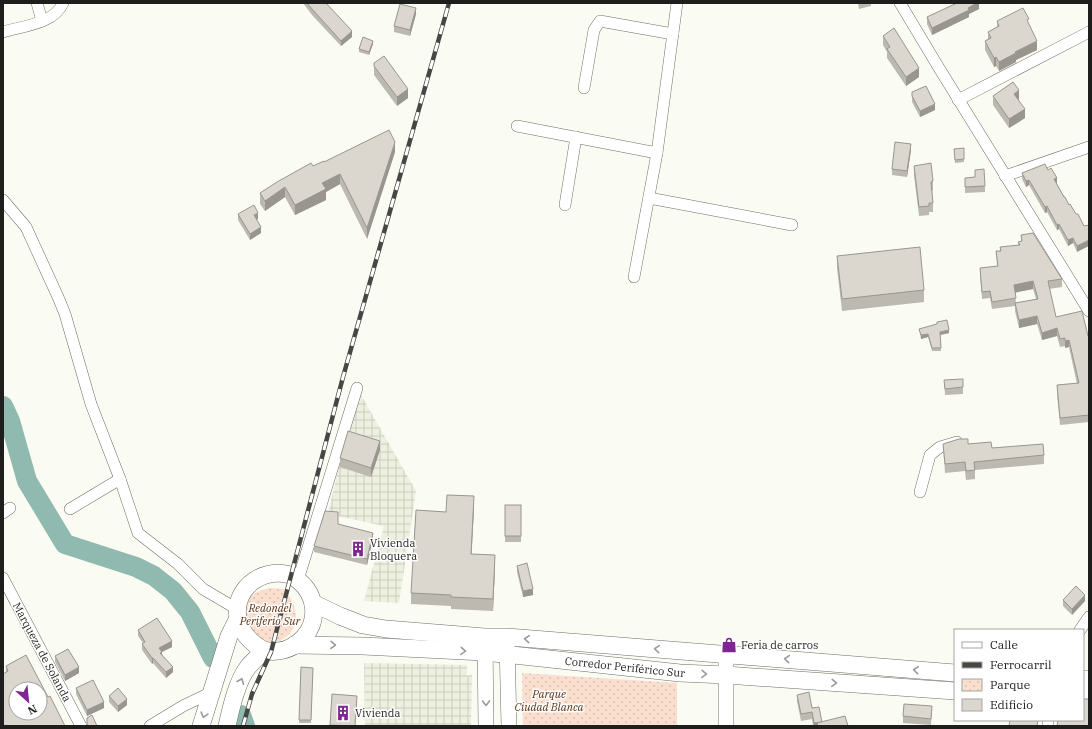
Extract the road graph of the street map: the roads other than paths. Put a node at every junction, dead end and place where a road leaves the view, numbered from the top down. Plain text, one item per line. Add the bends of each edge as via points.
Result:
1 (37, 3) edge
2 (63, 3) edge
3 (677, 3) edge
4 (900, 3) edge
5 (42, 21) junction
6 (3, 32) edge
7 (1089, 32) edge
8 (673, 34) junction
9 (584, 88) dead end
10 (958, 100) junction
11 (517, 126) dead end
12 (576, 137) junction
13 (1089, 147) edge
14 (657, 152) junction
15 (1005, 176) junction
16 (649, 198) junction
17 (3, 200) edge
18 (565, 205) dead end
19 (792, 225) dead end
20 (634, 277) dead end
21 (1089, 311) edge
22 (357, 388) dead end
23 (957, 442) edge
24 (120, 479) junction
25 (920, 492) dead end
26 (70, 509) dead end
27 (3, 578) edge
28 (298, 580) junction
29 (313, 603) junction
30 (237, 614) junction
31 (1089, 617) edge
32 (1081, 629) edge
33 (507, 637) junction
34 (294, 645) junction
35 (485, 645) junction
36 (264, 651) junction
37 (508, 655) junction
38 (726, 655) junction
39 (954, 673) edge
40 (726, 675) junction
41 (954, 691) edge
42 (210, 693) junction
43 (81, 726) edge
44 (150, 726) edge
45 (201, 726) edge
46 (226, 726) edge
47 (486, 726) edge
48 (509, 726) edge
49 (726, 726) edge

1 - 5 street
2 - 5 street via 56,13
3 - 8 street
4 - 10 street
5 - 6 street
7 - 10 street
8 - 9 street via 600,21 594,30
8 - 14 street
10 - 15 street
11 - 12 street
12 - 14 street
12 - 18 street
13 - 15 street
14 - 16 street
15 - 21 street
16 - 19 street
16 - 20 street
17 - 24 street via 26,227 58,297 91,404
22 - 28 street
23 - 25 street via 940,447 930,455
24 - 26 street
24 - 30 street via 138,533 178,564 203,589
27 - 43 street, Marqueza de Solanda
28 - 29 main road
28 - 30 main road via 292,575 279,574 262,576 254,580 242,593
29 - 34 main road via 311,627 302,640
29 - 35 main road, Corredor Periférico Sur via 363,625
30 - 36 main road via 245,635
30 - 42 main road
31 - 32 street
33 - 35 main road, Corredor Periférico Sur
33 - 37 main road
38 -> 33 main road, Corredor Periférico Sur
34 -> 35 main road, Corredor Periférico Sur
34 - 36 main road via 285,651
35 - 37 main road, Corredor Periférico Sur
35 -> 47 main road
46 -> 36 main road via 242,676
37 -> 40 main road, Corredor Periférico Sur via 680,673
37 - 48 main road
39 -> 38 main road, Corredor Periférico Sur
38 - 40 main road
40 -> 41 main road, Corredor Periférico Sur
40 - 49 main road
42 - 44 street
42 -> 45 main road

